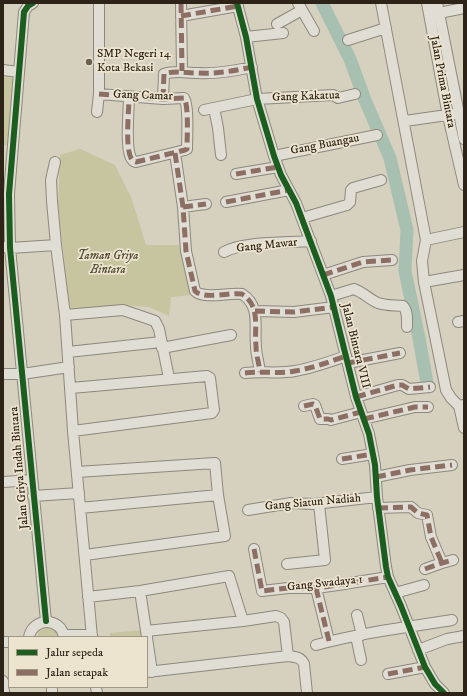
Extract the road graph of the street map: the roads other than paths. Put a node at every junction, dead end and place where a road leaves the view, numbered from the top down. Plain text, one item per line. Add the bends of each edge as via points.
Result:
1 (99, 3) edge
2 (181, 3) edge
3 (381, 3) edge
4 (427, 3) edge
5 (29, 4) edge
6 (238, 5) edge
7 (300, 6) edge
8 (438, 8) edge
9 (464, 8) edge
10 (181, 16) junction
11 (277, 24) dead end
12 (386, 28) junction
13 (314, 31) dead end
14 (283, 33) dead end
15 (246, 37) junction
16 (348, 40) dead end
17 (252, 67) junction
18 (3, 70) edge
19 (182, 71) junction
20 (19, 72) junction
21 (99, 94) junction
22 (355, 94) dead end
23 (129, 97) junction
24 (163, 99) junction
25 (257, 99) junction
26 (97, 112) dead end
27 (458, 113) junction
28 (448, 116) junction
29 (405, 121) junction
30 (377, 135) dead end
31 (464, 139) edge
32 (8, 153) edge
33 (175, 153) junction
34 (220, 155) dead end
35 (274, 156) junction
36 (55, 162) dead end
37 (278, 168) junction
38 (236, 174) dead end
39 (381, 180) dead end
40 (464, 185) edge
41 (289, 190) junction
42 (6, 197) edge
43 (226, 202) dead end
44 (206, 204) dead end
45 (183, 206) junction
46 (302, 218) junction
47 (464, 232) edge
48 (426, 240) junction
49 (311, 242) junction
50 (56, 245) junction
51 (7, 248) edge
52 (224, 252) dead end
53 (392, 260) dead end
54 (323, 275) junction
55 (464, 275) edge
56 (424, 282) junction
57 (331, 296) junction
58 (334, 307) junction
59 (255, 311) junction
60 (65, 315) junction
61 (407, 327) dead end
62 (231, 336) dead end
63 (162, 345) junction
64 (68, 352) junction
65 (400, 353) dead end
66 (347, 360) junction
67 (68, 367) junction
68 (260, 372) junction
69 (244, 373) dead end
70 (3, 374) edge
71 (22, 374) junction
72 (168, 378) junction
73 (430, 387) dead end
74 (71, 388) junction
75 (356, 397) junction
76 (462, 405) edge
77 (304, 406) dead end
78 (428, 407) dead end
79 (363, 416) junction
80 (464, 428) edge
81 (73, 431) junction
82 (374, 454) junction
83 (342, 459) dead end
84 (452, 465) dead end
85 (77, 472) junction
86 (376, 477) junction
87 (32, 480) junction
88 (3, 482) edge
89 (79, 492) junction
90 (218, 495) junction
91 (33, 496) junction
92 (377, 497) junction
93 (319, 504) junction
94 (80, 508) junction
95 (378, 508) junction
96 (248, 510) dead end
97 (254, 549) dead end
98 (84, 555) junction
99 (453, 560) dead end
100 (442, 563) junction
101 (287, 564) dead end
102 (425, 570) dead end
103 (388, 577) junction
104 (424, 585) dead end
105 (316, 588) junction
106 (140, 591) junction
107 (395, 593) junction
108 (88, 597) junction
109 (356, 615) dead end
110 (452, 620) dead end
111 (46, 621) junction
112 (243, 621) junction
113 (409, 626) junction
114 (147, 635) edge
115 (29, 636) edge
116 (64, 636) edge
117 (92, 636) edge
118 (359, 636) junction
119 (464, 636) edge
120 (329, 641) junction
121 (316, 645) dead end
122 (418, 650) junction
123 (148, 654) edge
124 (288, 656) junction
125 (361, 660) dead end
126 (425, 667) junction
127 (149, 672) edge
128 (388, 674) dead end
129 (3, 681) edge
130 (3, 686) edge
131 (4, 693) edge
132 (307, 693) edge
133 (444, 693) edge

1 - 21 street
2 - 10 street
3 - 12 street
4 - 28 street, Jalan Prima Bintara
5 - 20 street, Jalan Griya Indah Bintara via 24,12
6 - 10 street
6 - 15 street, Jalan Bintara VIII
7 - 11 street
7 - 13 street
8 - 9 street
8 - 27 street, Jalan Prima Bintara
10 - 19 street
12 - 16 street
12 - 29 street
14 - 15 street
15 - 17 street, Jalan Bintara VIII
17 - 19 street via 228,72
17 - 25 street, Jalan Bintara VIII
18 - 20 street
19 - 24 street via 164,74
20 - 32 street, Jalan Griya Indah Bintara
21 - 23 street, Gang Camar
21 - 26 street
22 - 25 street, Gang Kakatua via 338,98 333,94
23 - 24 street, Gang Camar
23 - 33 street via 128,140 133,161
24 - 33 street, Gang Camar via 185,98 187,149
25 - 34 street via 209,109 218,128
25 - 35 street, Jalan Bintara VIII
27 - 28 street
27 - 31 street, Jalan Prima Bintara
28 - 29 street
28 - 40 street, Jalan Prima Bintara
29 - 48 street
30 - 35 street, Gang Buangau
32 - 42 street, Jalan Griya Indah Bintara
33 - 45 street
35 - 37 street, Jalan Bintara VIII
36 - 50 street via 51,190
37 - 38 street
37 - 41 street, Jalan Bintara VIII
39 - 46 street via 352,188 350,202 347,205
41 - 43 street
41 - 46 street, Jalan Bintara VIII
42 - 51 street, Jalan Griya Indah Bintara via 9,216
44 - 45 street
45 - 59 street via 186,252 195,291 214,295 242,294 251,301
46 - 49 street, Jalan Bintara VIII
47 - 48 street
48 - 56 street via 422,261
49 - 52 street, Gang Mawar via 251,245
49 - 54 street, Jalan Bintara VIII
50 - 51 street
50 - 60 street
51 - 71 street, Jalan Griya Indah Bintara
53 - 54 street via 363,262
54 - 57 street, Jalan Bintara VIII
55 - 56 street
56 - 76 street via 446,390 451,398
57 - 58 street, Jalan Bintara VIII
57 - 61 street via 354,289 377,303 403,306 406,308
58 - 59 street via 294,312
58 - 66 street, Jalan Bintara VIII
59 - 68 street via 256,349
60 - 63 street via 116,310 129,312 155,321
60 - 64 street
62 - 63 street
63 - 64 street
63 - 72 street
64 - 67 street
65 - 66 street
66 - 68 street via 293,372
66 - 75 street, Jalan Bintara VIII
67 - 71 street
67 - 74 street
68 - 69 street
70 - 71 street
71 - 87 street, Jalan Griya Indah Bintara
72 - 74 street
72 - 81 street via 210,378 214,412
73 - 75 street via 409,388 402,385
74 - 81 street
75 - 79 street, Jalan Bintara VIII
76 - 80 street
77 - 79 street via 313,404 320,419
78 - 79 street
79 - 82 street, Jalan Bintara VIII
81 - 85 street
82 - 83 street
82 - 86 street, Jalan Bintara VIII
84 - 86 street
85 - 89 street
85 - 90 street via 214,463
86 - 92 street, Jalan Bintara VIII
87 - 88 street
87 - 91 street, Jalan Griya Indah Bintara
89 - 91 street
89 - 94 street
90 - 94 street
90 - 98 street via 225,536
91 - 111 street, Jalan Griya Indah Bintara
92 - 93 street, Gang Siatun Nadiah
92 - 95 street, Jalan Bintara VIII
93 - 96 street, Gang Siatun Nadiah via 291,502
93 - 101 street via 326,559
94 - 98 street
95 - 100 street via 411,507 418,513 425,514
95 - 103 street, Jalan Bintara VIII
97 - 105 street, Gang Swadaya 1 via 262,591
98 - 108 street
99 - 100 street
100 - 102 street
103 - 105 street, Gang Swadaya 1
103 - 107 street, Jalan Bintara VIII
104 - 107 street
105 - 120 street
106 - 108 street
106 - 112 street via 229,576
106 - 114 street
107 - 113 street, Jalan Bintara VIII
108 - 117 street
109 - 118 street
110 - 113 street
111 - 115 street via 36,625
111 - 116 street via 58,625
112 - 114 street
112 - 124 street via 272,616 281,618 284,622
113 - 118 street
113 - 122 street, Jalan Bintara VIII
116 - 117 street
118 - 120 street
118 - 125 street
119 - 122 street via 446,639
120 - 121 street
122 - 126 street, Jalan Bintara VIII
123 - 127 street
124 - 127 street
124 - 132 street via 302,660
126 - 128 street
126 - 133 street, Jalan Bintara VIII
129 - 130 street
130 - 131 street

